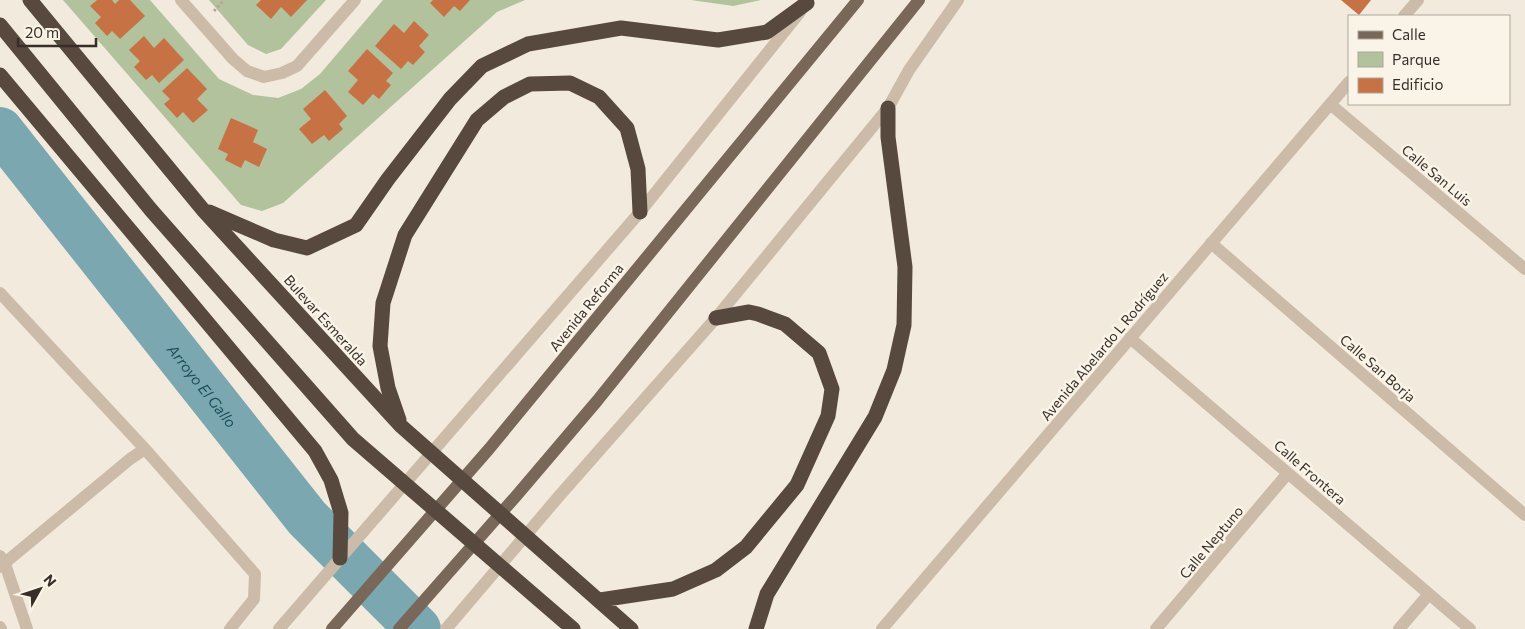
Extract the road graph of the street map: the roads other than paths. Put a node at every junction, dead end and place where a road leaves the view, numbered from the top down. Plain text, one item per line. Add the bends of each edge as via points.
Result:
1 (30, 0) edge
2 (181, 0) edge
3 (355, 0) edge
4 (858, 0) edge
5 (919, 0) edge
6 (958, 0) edge
7 (1418, 0) edge
8 (809, 2) edge
9 (1405, 15) edge
10 (0, 25) edge
11 (0, 75) edge
12 (1348, 83) edge
13 (1330, 104) junction
14 (888, 108) junction
15 (204, 211) junction
16 (640, 212) junction
17 (1212, 243) junction
18 (1525, 269) edge
19 (0, 293) edge
20 (716, 318) junction
21 (1130, 338) junction
22 (401, 426) junction
23 (145, 449) junction
24 (1288, 474) junction
25 (1525, 515) edge
26 (340, 558) junction
27 (2, 563) edge
28 (1429, 594) junction
29 (600, 600) junction
30 (27, 629) edge
31 (230, 629) edge
32 (279, 629) edge
33 (332, 629) edge
34 (400, 629) edge
35 (446, 629) edge
36 (573, 629) edge
37 (631, 629) edge
38 (756, 629) edge
39 (882, 629) edge
40 (1156, 629) edge
41 (1400, 629) edge
42 (1470, 629) edge

1 - 15 highway, Bulevar Esmeralda
2 - 3 street via 232,59 247,71 264,77 297,66
4 - 33 main road, Avenida Reforma via 489,449
5 - 34 main road via 597,401
6 - 14 street via 909,70
7 - 9 street
8 - 15 highway via 767,32 718,40 621,28 528,44 482,66 450,99 356,225 308,248 274,240
8 - 16 street
10 - 36 highway via 151,210 352,439
11 - 26 highway via 315,450 331,480 341,513
12 - 13 street, Avenida Abelardo L Rodríguez
13 - 17 street, Avenida Abelardo L Rodríguez
13 - 18 street, Calle San Luis
14 - 20 street
14 - 38 highway via 888,137 905,267 904,325 894,370 875,418 767,594
15 - 22 highway, Bulevar Esmeralda
16 - 22 highway via 638,170 627,128 599,97 570,83 530,84 504,97 477,120 405,235 383,303 380,346 388,388
16 - 26 street
17 - 21 street, Avenida Abelardo L Rodríguez
17 - 25 street, Calle San Borja
19 - 23 street
20 - 29 highway via 749,312 758,314 785,324 819,353 832,389 828,416 797,485 746,547 716,570 673,589
20 - 35 street
21 - 24 street, Calle Frontera
21 - 39 street, Avenida Abelardo L Rodríguez
22 - 29 highway, Bulevar Esmeralda
23 - 27 street
23 - 31 street via 255,574 254,599
24 - 28 street, Calle Frontera
24 - 40 street, Calle Neptuno
26 - 32 street
27 - 30 street
28 - 41 street
28 - 42 street, Calle Frontera
29 - 37 highway, Bulevar Esmeralda

